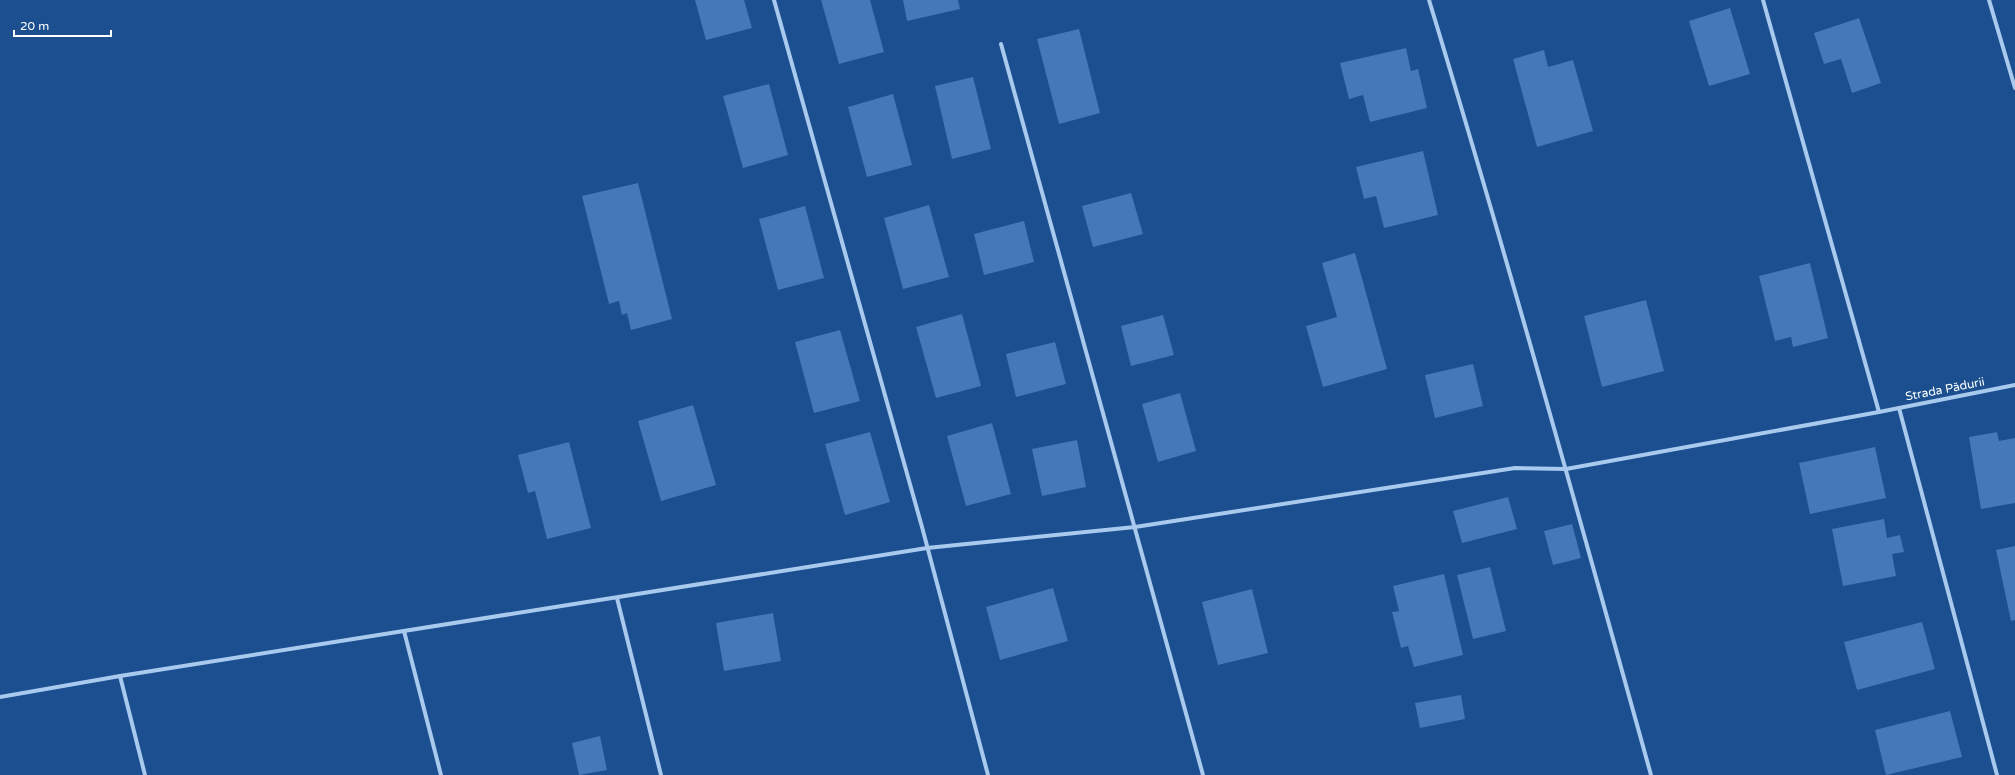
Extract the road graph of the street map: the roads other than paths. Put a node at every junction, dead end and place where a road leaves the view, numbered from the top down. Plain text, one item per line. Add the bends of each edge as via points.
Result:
1 (774, 0) edge
2 (1429, 0) edge
3 (1763, 0) edge
4 (1989, 0) edge
5 (1001, 44) dead end
6 (2015, 88) edge
7 (2015, 385) edge
8 (1899, 408) junction
9 (1879, 412) junction
10 (1566, 469) junction
11 (1136, 526) junction
12 (927, 548) junction
13 (617, 598) junction
14 (404, 631) junction
15 (120, 676) junction
16 (0, 697) edge
17 (145, 775) edge
18 (441, 775) edge
19 (661, 775) edge
20 (988, 775) edge
21 (1203, 775) edge
22 (1650, 775) edge
23 (1997, 775) edge

1 - 12 street
2 - 10 street
3 - 9 street
4 - 6 street
5 - 11 street
7 - 8 street, Strada Pădurii
8 - 9 street, Strada Pădurii
8 - 23 street
9 - 10 street, Strada Pădurii
10 - 11 street, Strada Pădurii via 1515,468
10 - 22 street
11 - 12 street, Strada Pădurii
11 - 21 street
12 - 13 street, Strada Pădurii
12 - 20 street
13 - 14 street, Strada Pădurii
13 - 19 street
14 - 15 street, Strada Pădurii
14 - 18 street
15 - 16 street, Strada Pădurii
15 - 17 street

